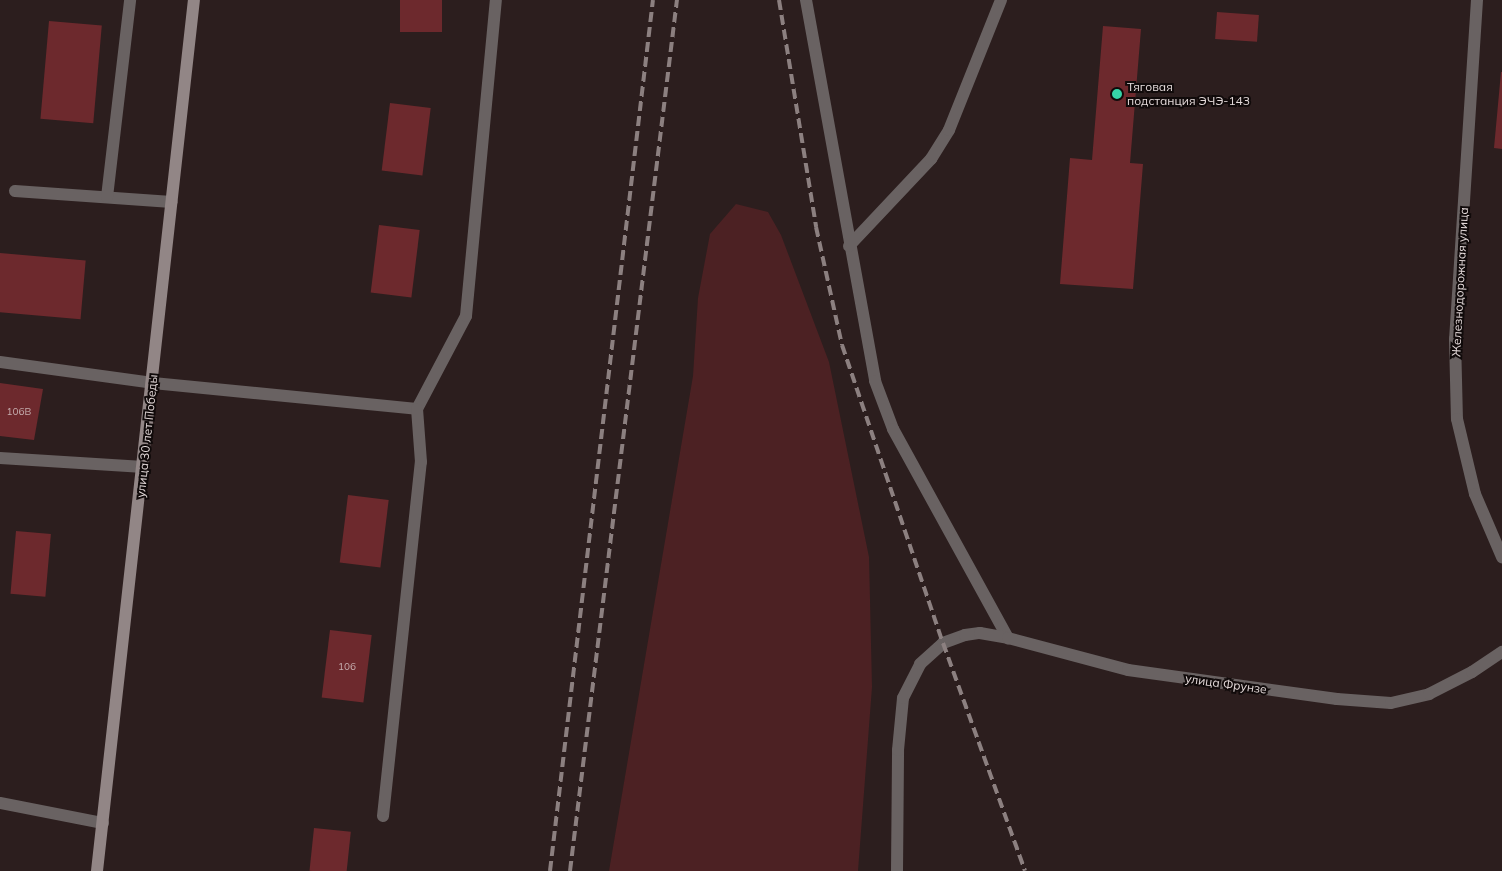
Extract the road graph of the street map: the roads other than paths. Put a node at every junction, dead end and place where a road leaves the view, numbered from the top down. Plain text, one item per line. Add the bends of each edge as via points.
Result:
1 (130, 0) edge
2 (194, 0) edge
3 (496, 0) edge
4 (806, 0) edge
5 (1002, 0) edge
6 (1477, 0) edge
7 (15, 191) dead end
8 (107, 198) junction
9 (172, 202) junction
10 (850, 246) junction
11 (0, 362) edge
12 (153, 383) junction
13 (417, 409) junction
14 (0, 458) edge
15 (144, 468) junction
16 (1502, 558) edge
17 (1008, 638) junction
18 (1502, 652) edge
19 (0, 803) edge
20 (383, 816) dead end
21 (103, 823) junction
22 (97, 871) edge
23 (897, 871) edge

1 - 8 street
2 - 9 main road, улица 30 лет Победы
3 - 13 street via 466,316
4 - 10 street
5 - 10 street via 949,130 936,152
6 - 16 street, Железнодорожная улица via 1455,339 1457,419 1474,494
7 - 8 street
8 - 9 street
9 - 12 main road, улица 30 лет Победы
10 - 17 street via 875,381 892,429
11 - 12 street
12 - 13 street
12 - 15 main road, улица 30 лет Победы
13 - 20 street via 421,462
14 - 15 street
15 - 21 main road, улица 30 лет Победы
17 - 18 street, улица Фрунзе via 1128,670 1336,699 1391,702 1429,694
17 - 23 street, улица Фрунзе via 980,633 943,643 920,664 903,698 898,750
19 - 21 street
21 - 22 main road, улица 30 лет Победы

